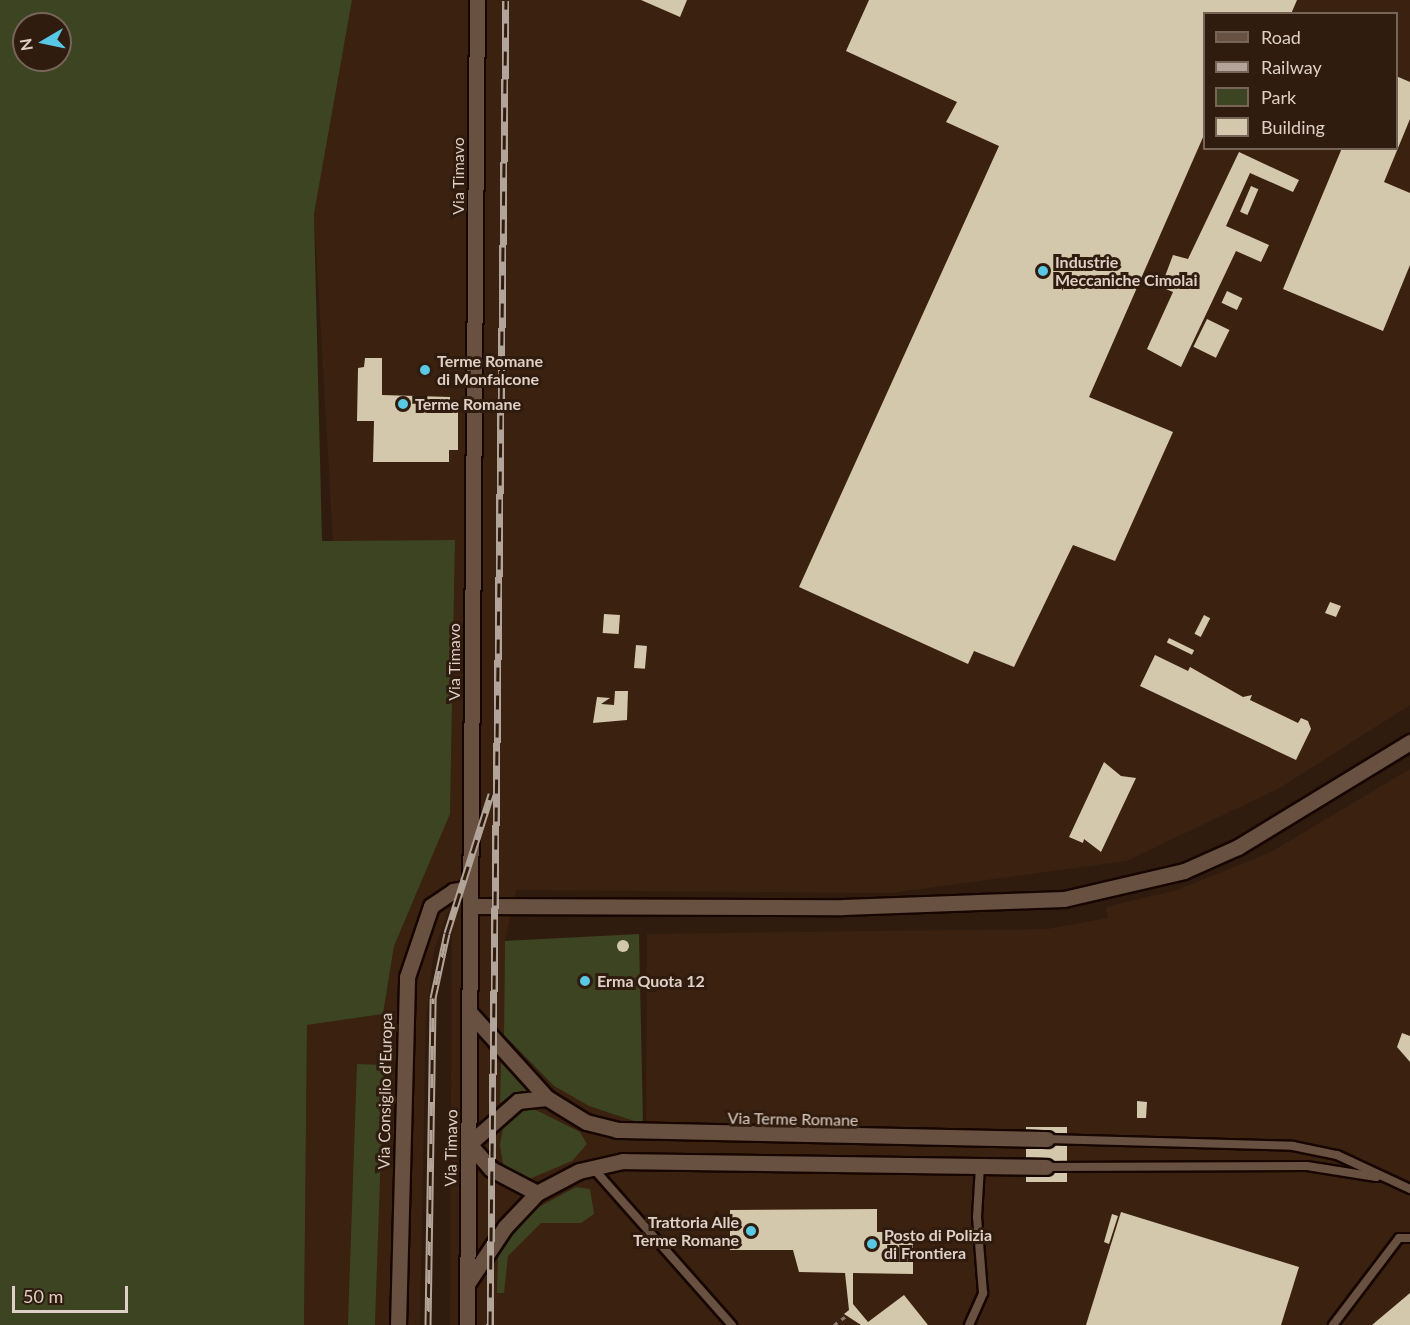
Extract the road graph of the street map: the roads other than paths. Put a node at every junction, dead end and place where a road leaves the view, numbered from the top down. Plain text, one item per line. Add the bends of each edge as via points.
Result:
1 (477, 0) edge
2 (1410, 742) edge
3 (470, 888) junction
4 (470, 906) junction
5 (471, 1014) junction
6 (547, 1098) junction
7 (1047, 1139) joint
8 (469, 1144) junction
9 (980, 1166) junction
10 (1046, 1167) joint
11 (593, 1168) junction
12 (1395, 1182) junction
13 (1410, 1189) edge
14 (537, 1193) junction
15 (1410, 1238) edge
16 (467, 1284) junction
17 (398, 1325) edge
18 (467, 1325) edge
19 (732, 1325) edge
20 (969, 1325) edge
21 (1333, 1325) edge

1 - 3 street, Via Timavo
2 - 4 street via 1238,847 1184,871 1064,899 843,907
3 - 4 street, Via Timavo
3 - 17 street, Via Consiglio d'Europa via 453,891 431,906 407,977
4 - 5 street, Via Timavo
5 - 6 street, Via Terme Romane
5 - 8 street, Via Timavo
6 - 7 street, Via Terme Romane via 586,1122 649,1135
6 - 8 street via 518,1101
7 - 12 lane via 1293,1146 1337,1155
8 - 14 street via 500,1175
8 - 16 street, Via Timavo
9 - 10 street
9 - 11 street via 690,1160
9 - 20 lane via 977,1217 983,1293
10 - 12 lane via 1307,1166
11 - 14 street
11 - 19 lane
12 - 13 lane
14 - 16 street via 505,1227
15 - 21 lane via 1399,1238
16 - 18 street, Via Timavo

